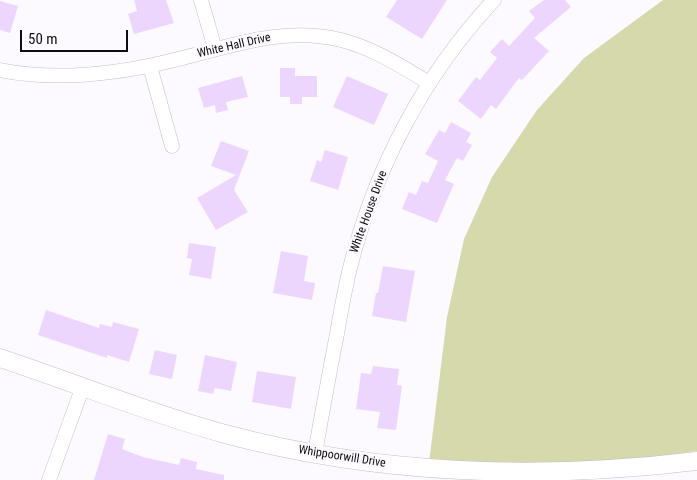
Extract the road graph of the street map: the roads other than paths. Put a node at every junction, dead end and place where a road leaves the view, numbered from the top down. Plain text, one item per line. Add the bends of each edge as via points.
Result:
1 (201, 0) edge
2 (494, 0) edge
3 (215, 49) junction
4 (150, 66) junction
5 (0, 70) edge
6 (429, 83) junction
7 (172, 146) dead end
8 (0, 358) edge
9 (83, 386) junction
10 (315, 453) junction
11 (697, 461) edge
12 (49, 480) edge

1 - 3 street
2 - 6 street, White House Drive
3 - 4 street, White Hall Drive
3 - 6 street, White Hall Drive via 273,36 302,34 328,37 374,52
4 - 5 street, White Hall Drive via 74,76
4 - 7 street
6 - 10 street, White House Drive via 391,153 357,240
8 - 9 street, Whippoorwill Drive
9 - 10 street, Whippoorwill Drive via 224,434
9 - 12 street
10 - 11 street, Whippoorwill Drive via 409,468 487,473 612,470

